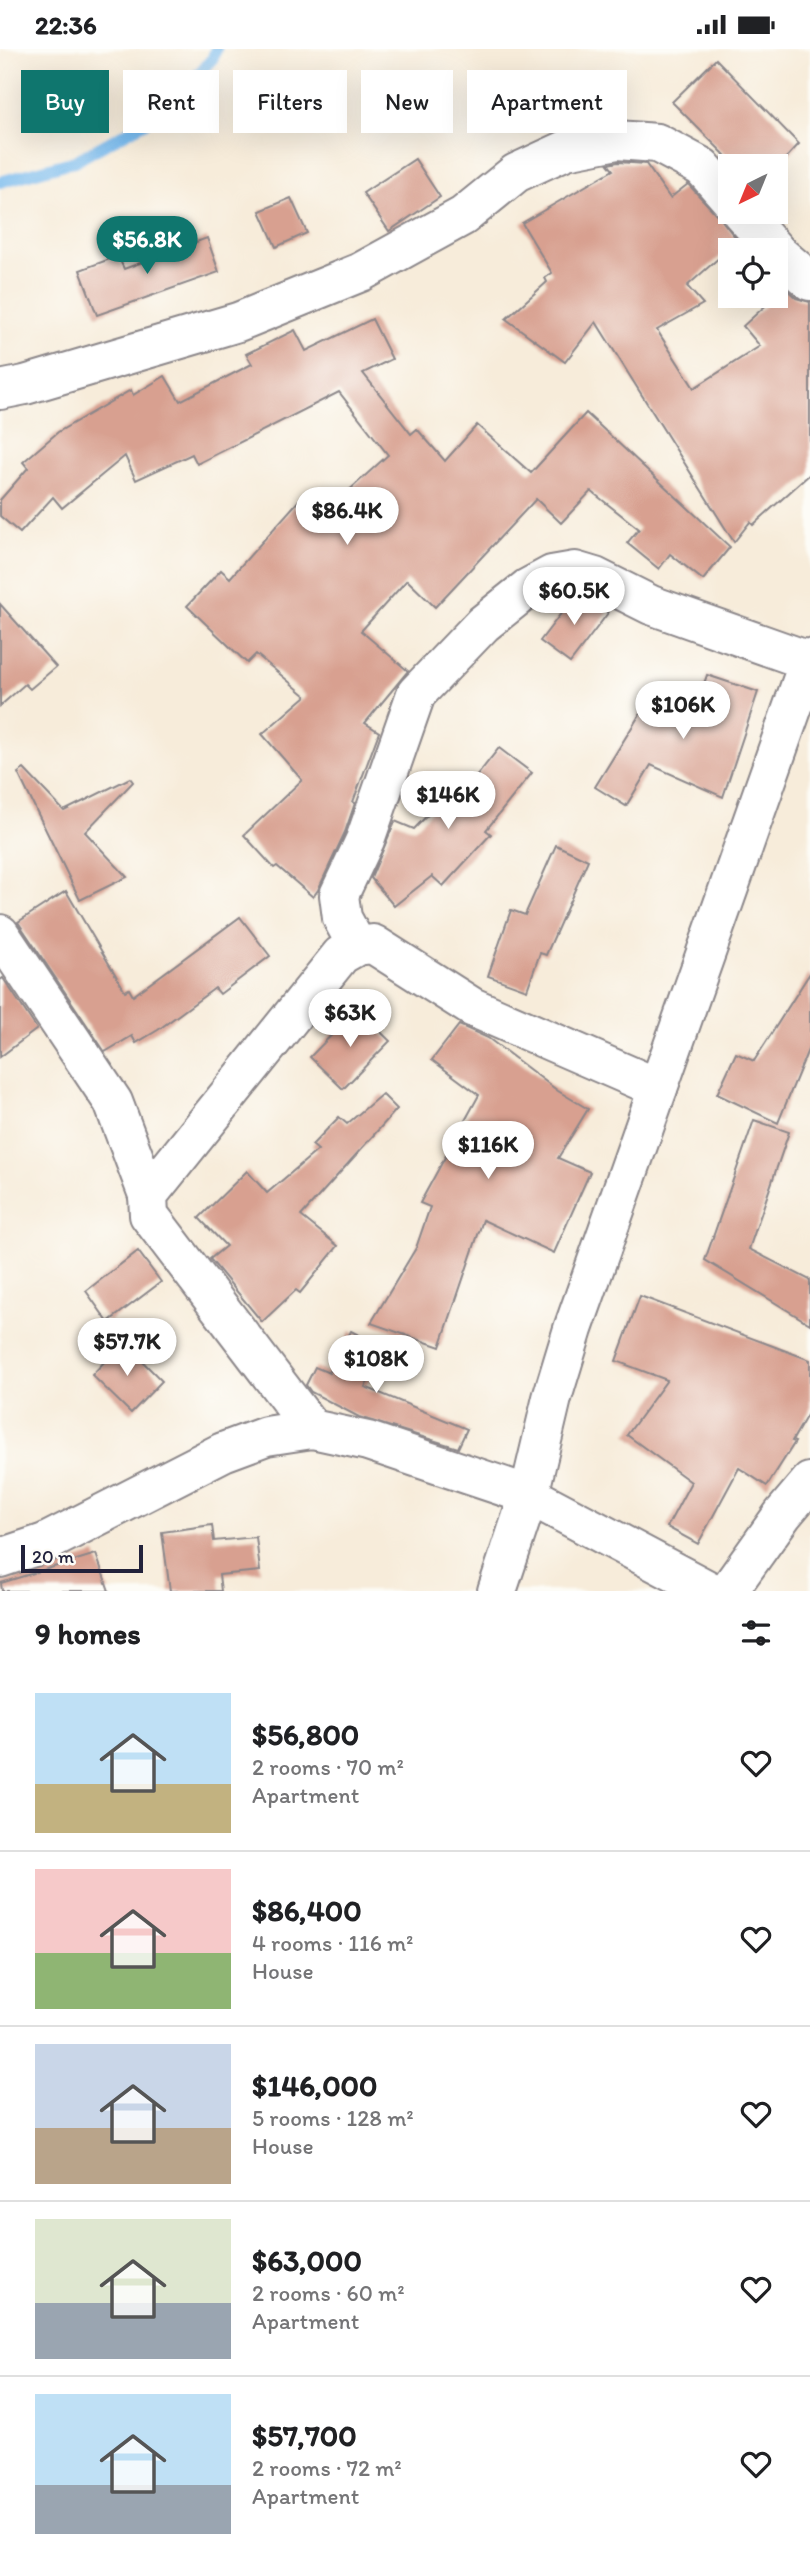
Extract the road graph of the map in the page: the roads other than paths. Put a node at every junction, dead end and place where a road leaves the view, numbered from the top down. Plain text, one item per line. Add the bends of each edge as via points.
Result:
1 (718, 185) edge
2 (751, 224) edge
3 (764, 238) edge
4 (788, 262) edge
5 (810, 281) edge
6 (0, 390) edge
7 (809, 659) edge
8 (0, 935) edge
9 (356, 946) junction
10 (658, 1088) junction
11 (148, 1195) junction
12 (312, 1429) junction
13 (810, 1482) edge
14 (529, 1495) junction
15 (0, 1558) edge
16 (497, 1591) edge
17 (710, 1591) edge
18 (728, 1591) edge

1 - 6 street via 702,167 657,143 617,139 566,149 516,173 463,216 361,272 238,322
2 - 3 street
4 - 5 street
7 - 9 street via 651,605 575,571 552,575 528,588 483,624 416,694 365,840 339,895 342,918
7 - 10 street
8 - 11 street via 113,1102
9 - 10 street via 373,944 472,1007
9 - 11 street via 341,955
10 - 14 street via 570,1341
11 - 12 street via 149,1215
12 - 14 street via 368,1441
12 - 15 street via 267,1436 223,1452 45,1543
13 - 18 street
14 - 16 street
14 - 17 street

